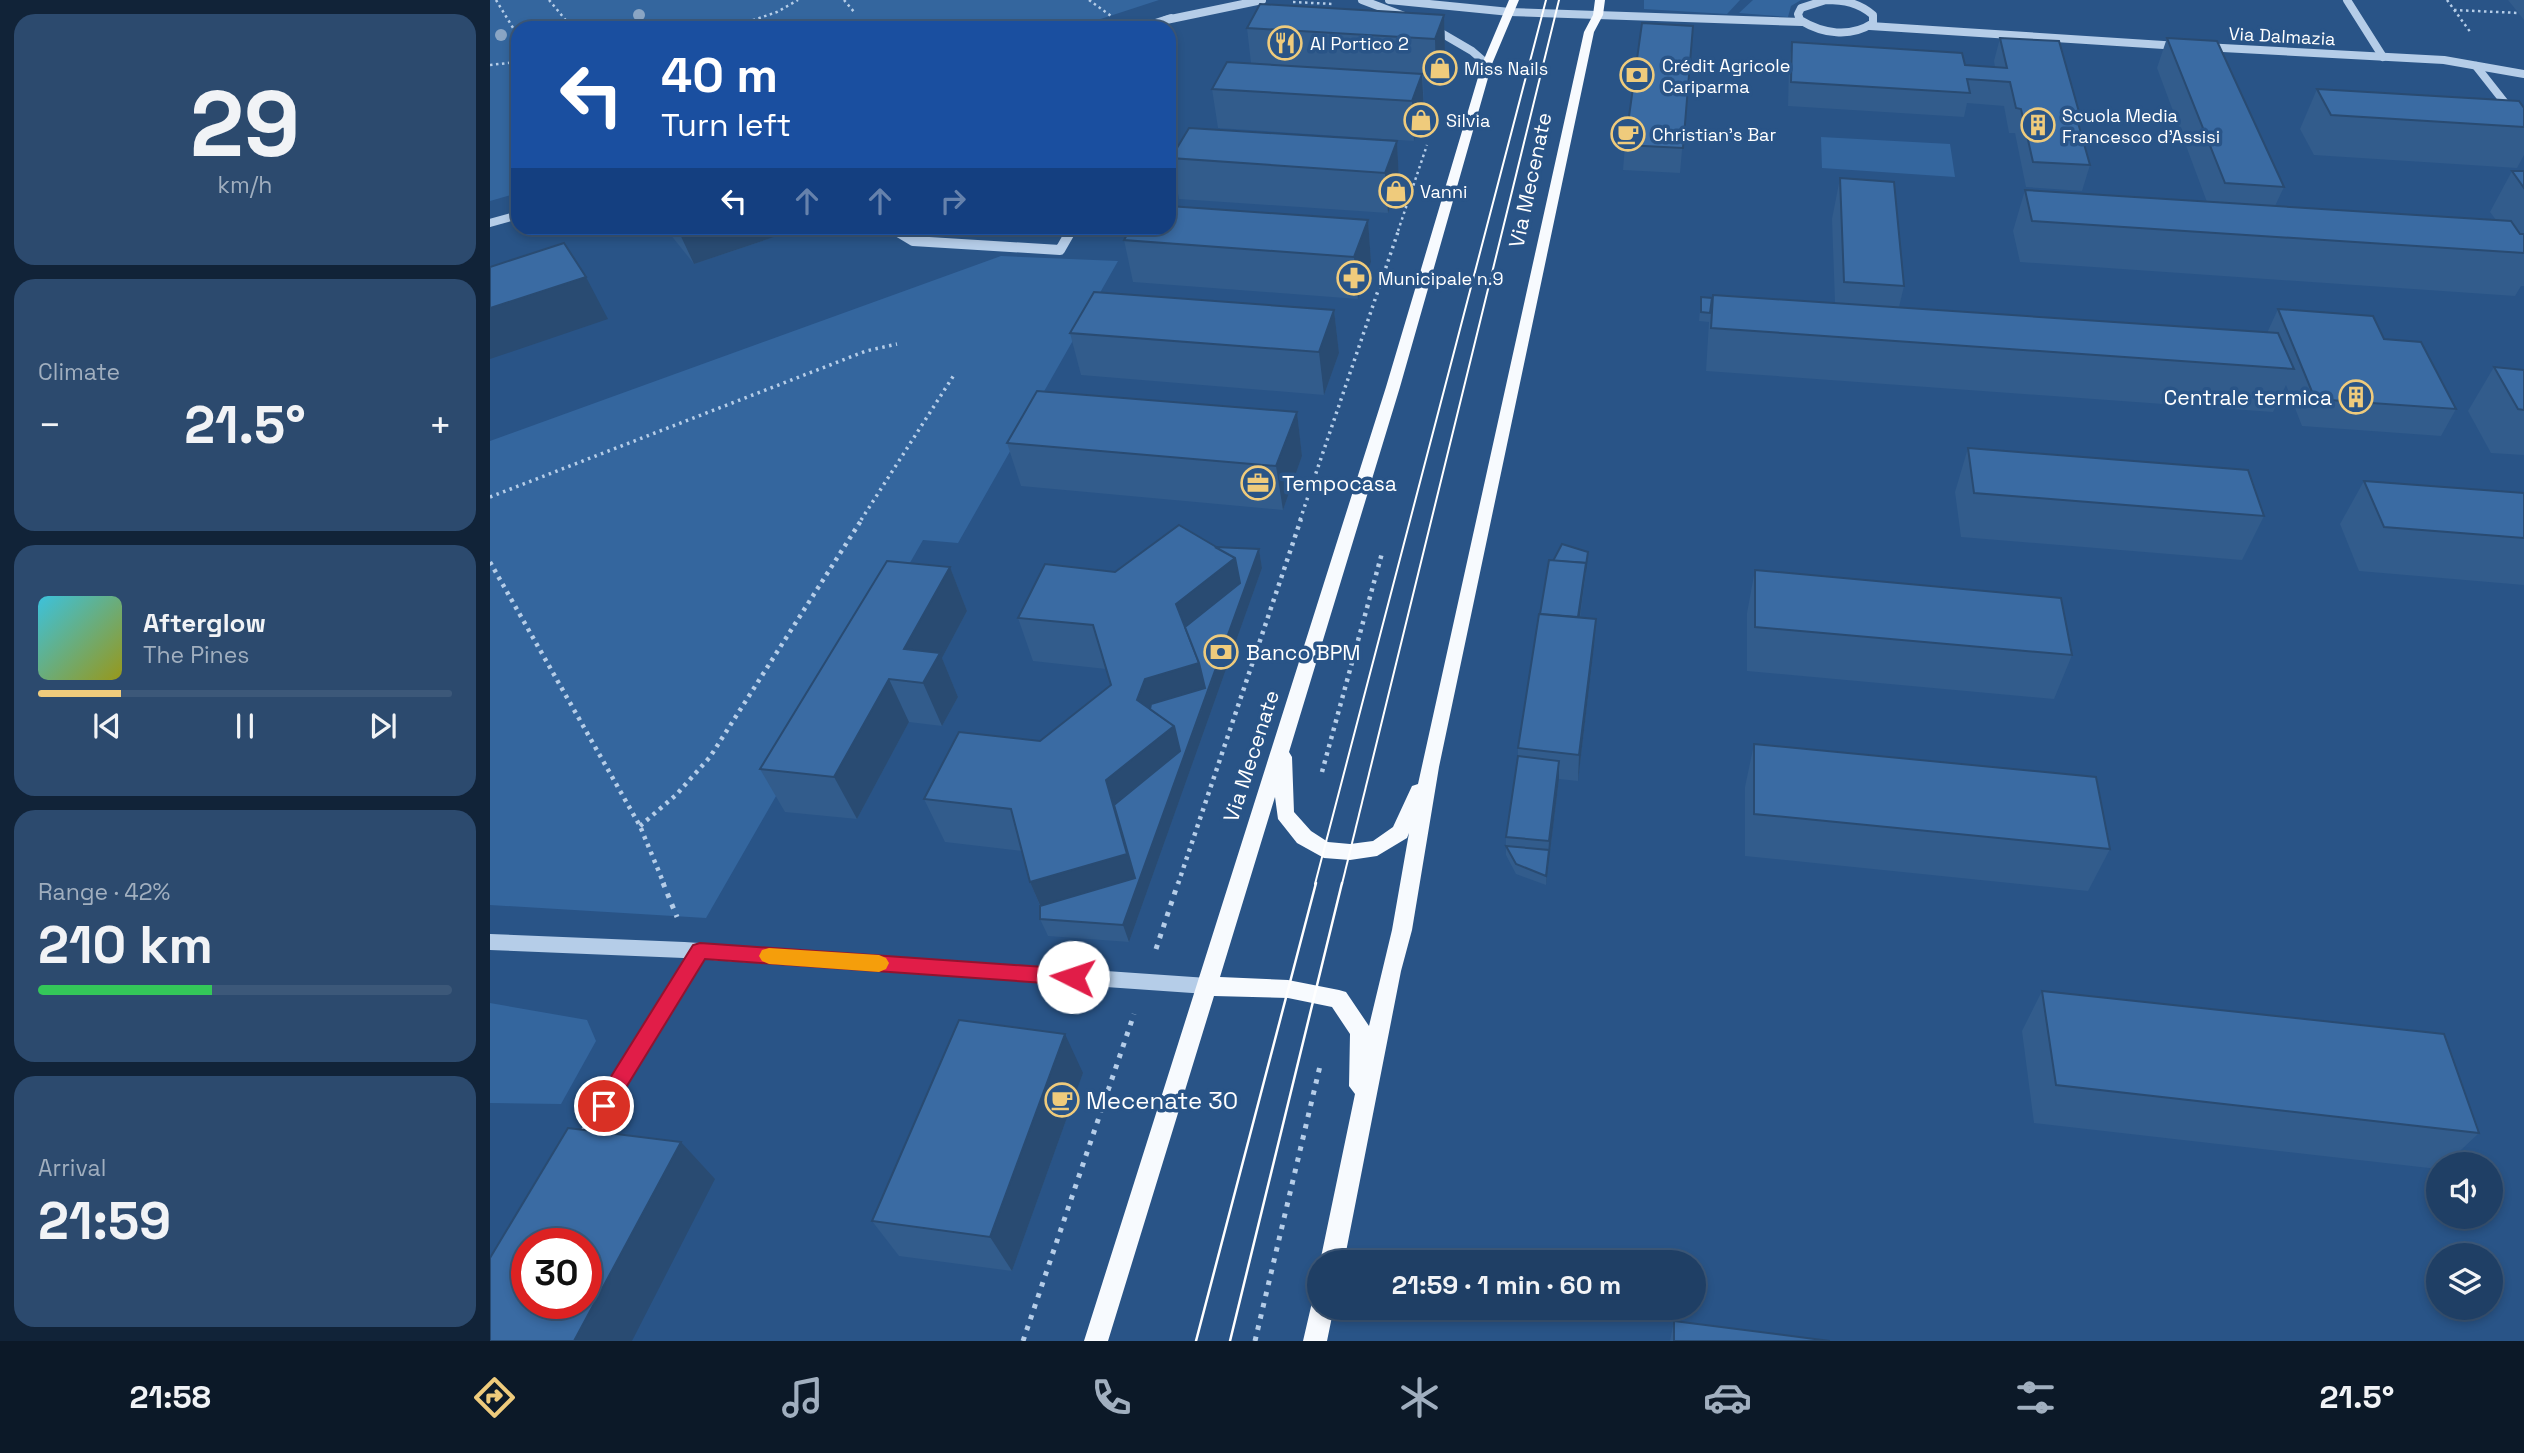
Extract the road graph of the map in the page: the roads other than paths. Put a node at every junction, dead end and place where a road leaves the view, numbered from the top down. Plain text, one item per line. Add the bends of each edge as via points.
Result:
1 (1213, 0) edge
2 (1262, 0) edge
3 (1362, 0) edge
4 (1389, 0) edge
5 (1514, 0) edge
6 (1600, 0) edge
7 (1822, 0) edge
8 (2347, 0) edge
9 (1857, 2) edge
10 (1510, 12) junction
11 (1598, 15) junction
12 (1166, 20) junction
13 (1163, 21) edge
14 (1802, 22) junction
15 (1870, 26) junction
16 (2384, 57) junction
17 (1487, 64) junction
18 (2476, 65) junction
19 (2524, 74) edge
20 (2524, 127) edge
21 (511, 217) edge
22 (490, 223) edge
23 (903, 235) edge
24 (1069, 235) edge
25 (1283, 746) junction
26 (1430, 767) junction
27 (490, 942) edge
28 (700, 951) junction
29 (1207, 986) junction
30 (570, 1163) edge
31 (1353, 1170) junction
32 (1335, 1250) edge
33 (1319, 1320) edge
34 (1096, 1341) edge
35 (1315, 1341) edge

1 - 12 street
2 - 12 street
3 - 17 street via 1442,32
4 - 10 street
5 - 10 main road, Via Mecenate
6 - 11 main road, Via Mecenate
7 - 9 street
7 - 14 street via 1799,10
8 - 16 street
9 - 15 street via 1873,15
10 - 11 street
10 - 17 main road, Via Mecenate
11 - 14 street
11 - 26 main road, Via Mecenate via 1589,33
12 - 13 street
14 - 15 street via 1841,33
15 - 16 street, Via Dalmazia
16 - 18 street, Via Dalmazia
17 - 25 main road, Via Mecenate
18 - 19 street, Via Dalmazia
18 - 20 street
21 - 22 street
23 - 24 street via 913,241 1060,250
25 - 26 main road via 1285,814 1304,837 1324,850 1377,848 1401,832
25 - 29 main road, Via Mecenate
26 - 31 main road, Via Mecenate
27 - 28 street
28 - 29 street
28 - 30 street
29 - 31 main road via 1288,989 1339,999 1361,1032
29 - 34 main road, Via Mecenate
31 - 32 main road, Via Mecenate
33 - 35 main road

